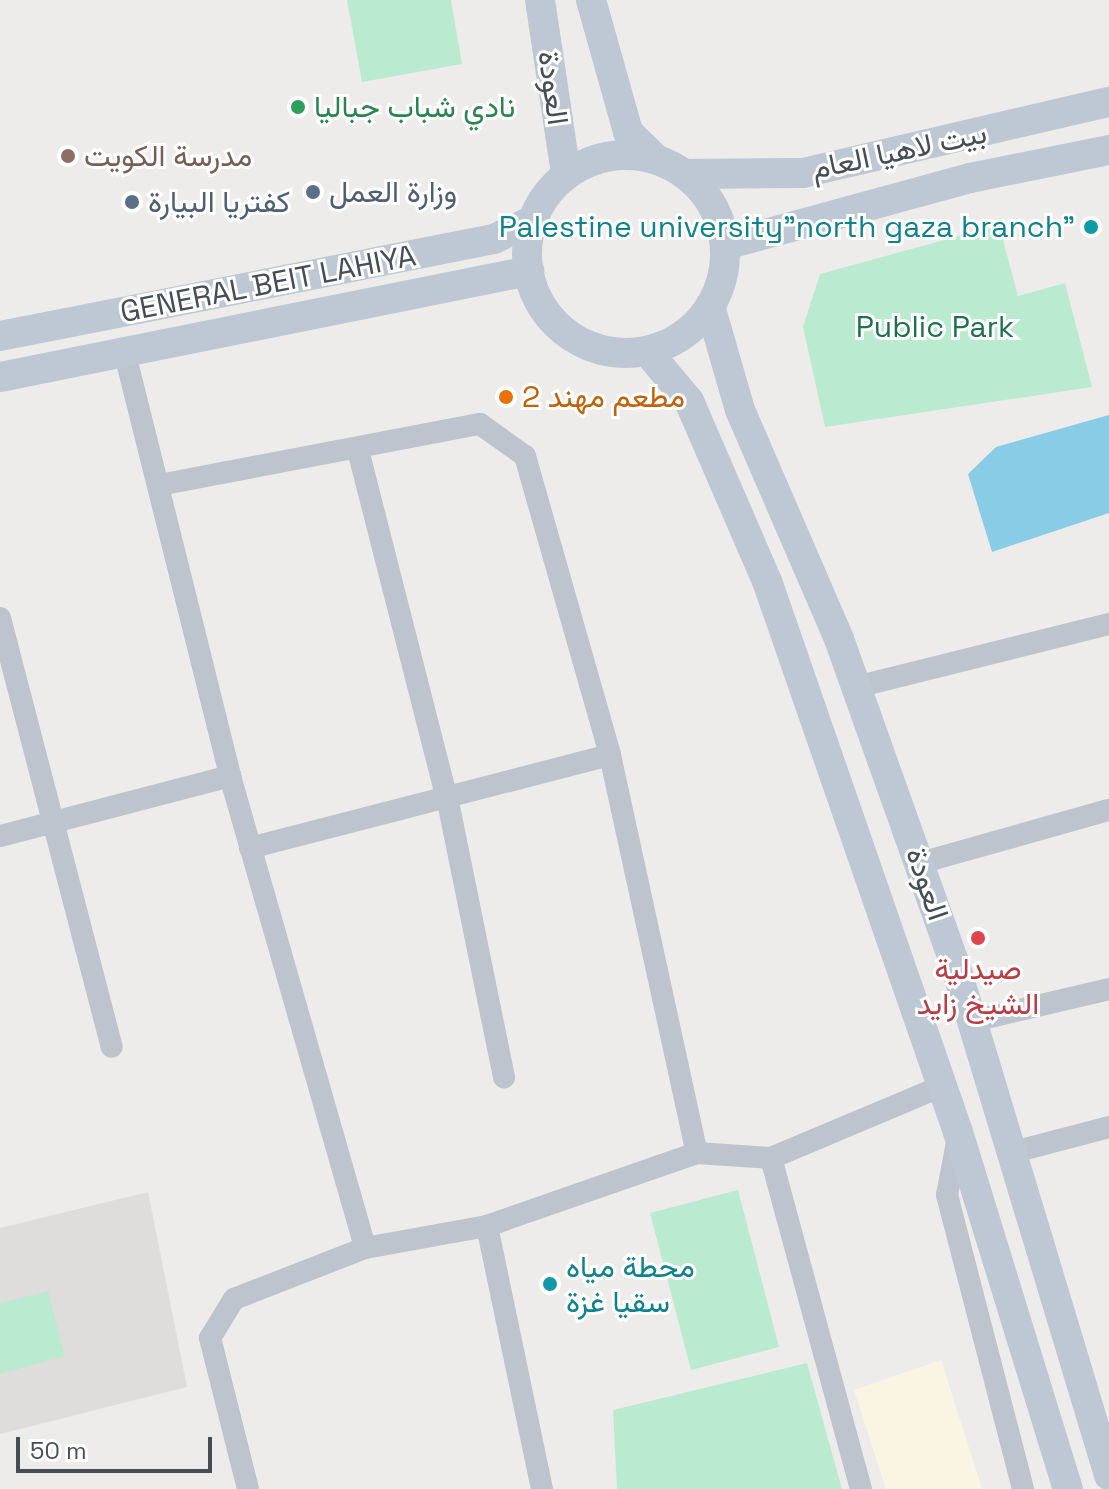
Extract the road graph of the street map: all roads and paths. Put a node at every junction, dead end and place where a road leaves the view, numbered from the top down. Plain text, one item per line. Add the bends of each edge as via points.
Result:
1 (540, 0) edge
2 (591, 0) edge
3 (1109, 102) edge
4 (1109, 150) edge
5 (655, 158) junction
6 (686, 174) junction
7 (566, 175) junction
8 (533, 220) junction
9 (725, 245) junction
10 (529, 271) junction
11 (710, 306) junction
12 (0, 336) edge
13 (647, 351) junction
14 (125, 354) junction
15 (0, 377) edge
16 (358, 450) junction
17 (159, 485) junction
18 (0, 618) edge
19 (1109, 624) edge
20 (856, 687) junction
21 (610, 755) junction
22 (230, 776) junction
23 (448, 802) junction
24 (1109, 810) edge
25 (58, 822) junction
26 (0, 836) edge
27 (250, 848) junction
28 (920, 863) junction
29 (1109, 989) edge
30 (973, 1021) junction
31 (112, 1047) dead end
32 (504, 1077) dead end
33 (942, 1086) junction
34 (1109, 1127) edge
35 (958, 1132) junction
36 (697, 1153) junction
37 (1010, 1153) junction
38 (771, 1158) junction
39 (487, 1226) junction
40 (365, 1248) junction
41 (1109, 1475) edge
42 (248, 1489) edge
43 (542, 1489) edge
44 (861, 1489) edge
45 (1023, 1489) edge
46 (1068, 1489) edge

1 - 7 main road, العودة
2 - 5 main road, العودة via 628,132
3 - 6 main road, بيت لاهيا العام via 803,173
4 - 9 main road, بيت لاهيا العام via 970,178
5 - 6 main road
5 - 7 main road via 604,157
6 - 9 main road via 709,199
7 - 8 main road
8 - 10 main road
8 - 12 main road, GENERAL BEIT LAHIYA via 494,239
9 - 11 main road
10 - 13 main road via 548,314 571,336 599,349
10 - 14 main road, GENERAL BEIT LAHIYA
11 - 13 main road via 676,339
11 - 20 main road, العودة via 740,410
13 - 33 main road, العودة via 689,401 767,581
14 - 15 main road, GENERAL BEIT LAHIYA
14 - 17 street
16 - 17 street
16 - 21 street via 480,424 525,456
16 - 23 street
17 - 22 street
18 - 25 street
19 - 20 street
20 - 28 main road, العودة
21 - 23 street
21 - 36 street
22 - 25 street
22 - 27 street
23 - 27 street
23 - 32 street
24 - 28 street
25 - 26 street
25 - 31 street
27 - 40 street
28 - 30 main road, العودة
29 - 30 street
30 - 37 main road, العودة
33 - 35 main road, العودة
33 - 38 street
34 - 37 street
35 - 45 street via 947,1195
35 - 46 main road, العودة
36 - 38 street
36 - 39 street
37 - 41 main road, العودة
38 - 44 street
39 - 40 street
39 - 43 street
40 - 42 street via 234,1299 210,1338

